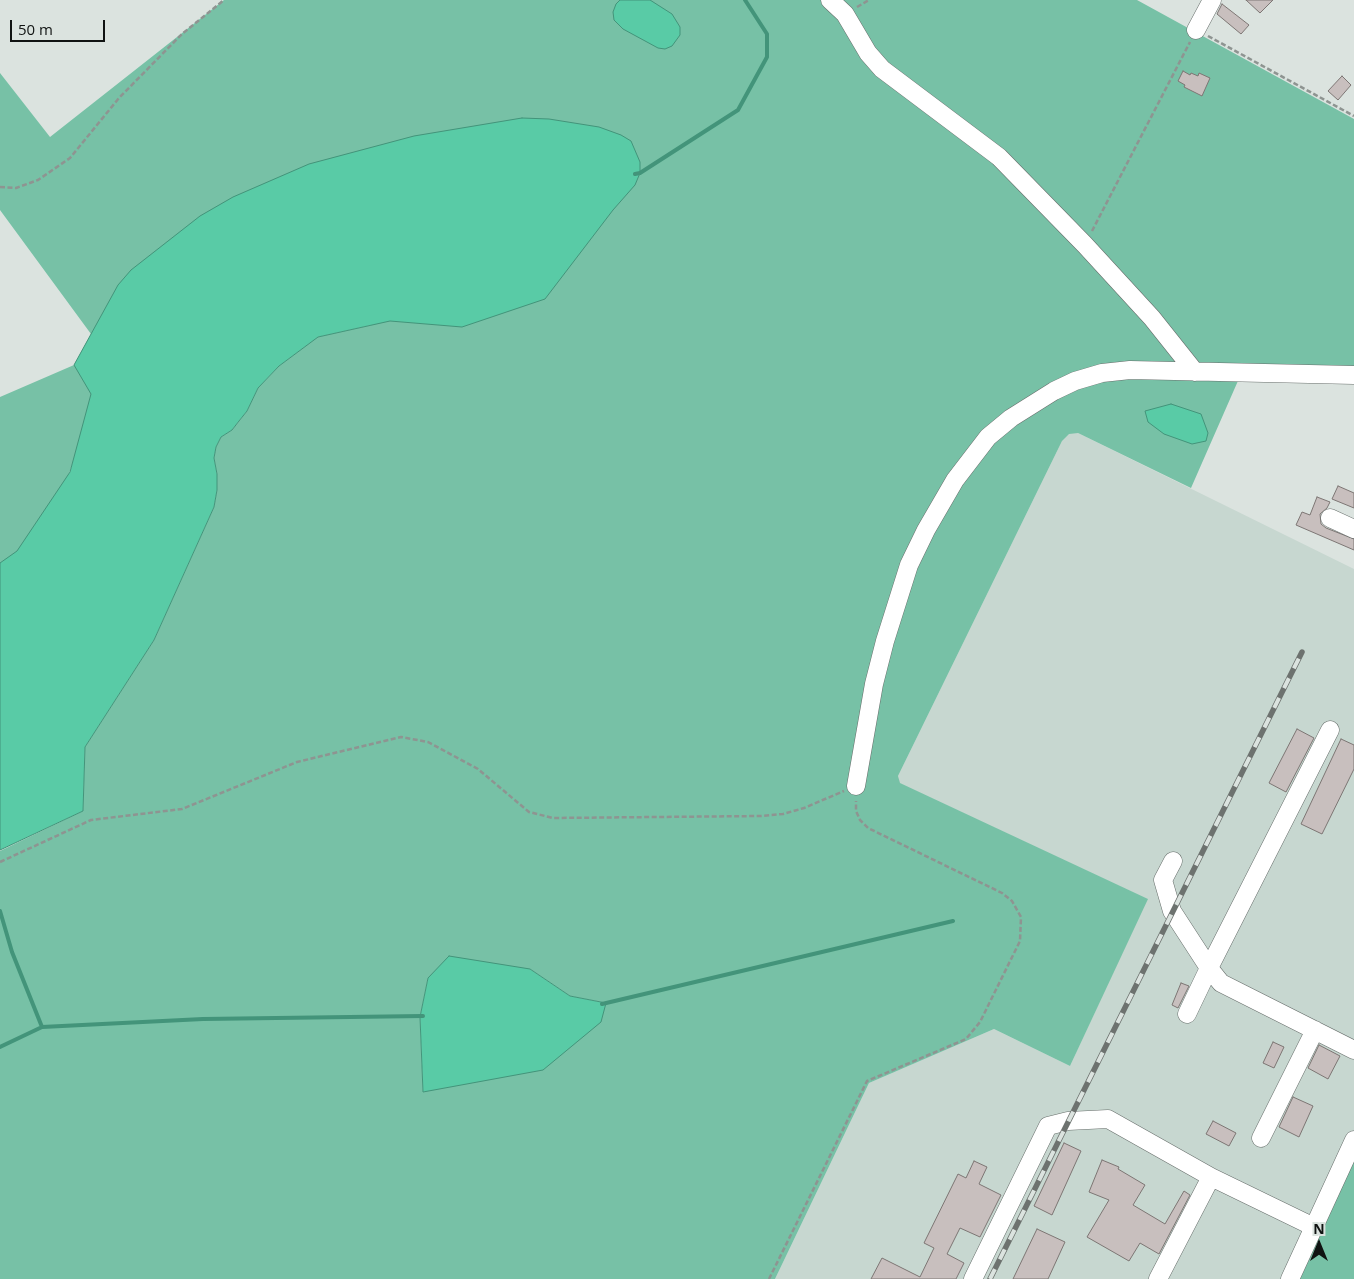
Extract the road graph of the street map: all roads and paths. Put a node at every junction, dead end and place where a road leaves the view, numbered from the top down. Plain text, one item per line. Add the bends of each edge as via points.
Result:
1 (224, 0) edge
2 (830, 0) edge
3 (1212, 0) edge
4 (1196, 30) junction
5 (1354, 116) edge
6 (0, 187) edge
7 (1085, 245) junction
8 (1195, 372) junction
9 (1354, 375) edge
10 (1330, 518) dead end
11 (1354, 528) edge
12 (1330, 730) dead end
13 (856, 786) junction
14 (1173, 861) dead end
15 (0, 862) edge
16 (1209, 968) junction
17 (1187, 1014) dead end
18 (1314, 1030) junction
19 (1354, 1050) edge
20 (1261, 1138) dead end
21 (1354, 1140) edge
22 (1211, 1177) junction
23 (1314, 1227) junction
24 (769, 1279) edge
25 (973, 1279) edge
26 (1158, 1279) edge
27 (1290, 1279) edge

1 - 6 path via 175,41 120,98 70,158 38,180 16,188
2 - 7 street via 846,14 868,53 882,70 999,157
3 - 4 street
4 - 5 path
4 - 7 path
7 - 8 street via 1152,318
8 - 9 street
8 - 13 street via 1102,372 1042,398 988,437 955,480 910,565 884,641
10 - 11 street
12 - 16 street
13 - 15 path via 804,808 776,815 552,818 529,812 478,769 428,742 401,737 297,762 182,809 92,820
13 - 24 path via 856,810 868,828 1012,900 1021,917 1020,941 980,1022 966,1039 867,1081
14 - 16 street via 1163,880 1172,911
16 - 17 street
16 - 18 street via 1221,983
18 - 19 street
18 - 20 street
21 - 23 street
22 - 23 street
22 - 25 street via 1108,1119 1068,1121 1048,1126
22 - 26 street
23 - 27 street

